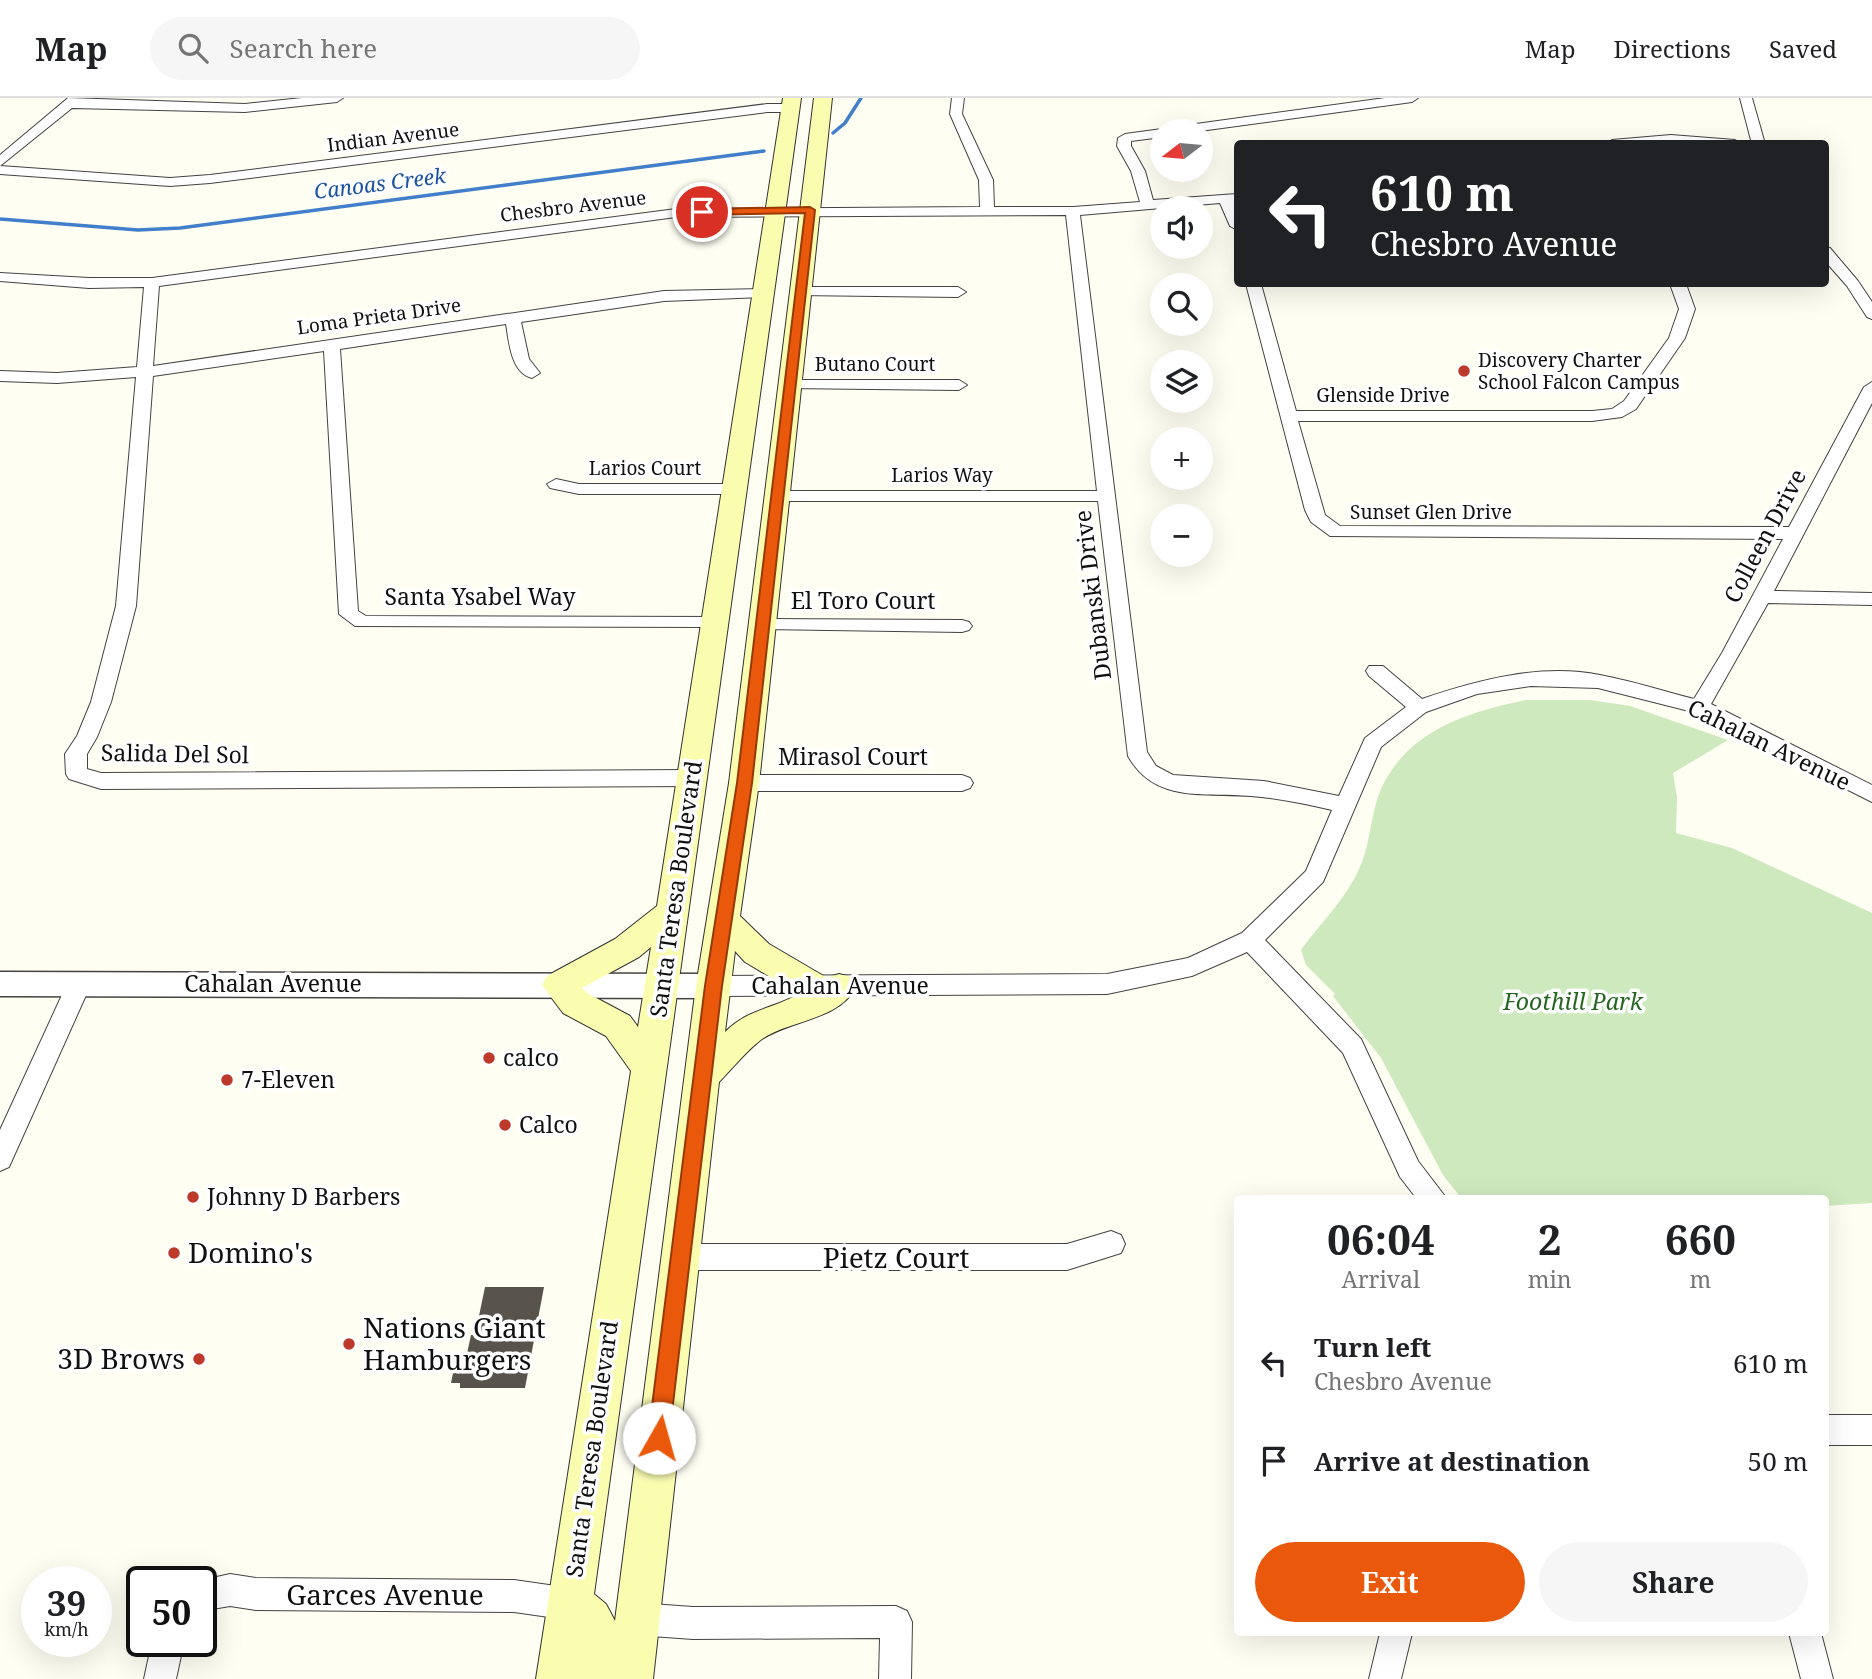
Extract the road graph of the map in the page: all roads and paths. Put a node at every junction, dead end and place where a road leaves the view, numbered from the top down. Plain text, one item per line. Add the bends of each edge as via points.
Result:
1 (219, 98) edge
2 (337, 98) edge
3 (823, 98) edge
4 (958, 98) edge
5 (1412, 98) edge
6 (1746, 98) edge
7 (74, 101) edge
8 (791, 103) edge
9 (207, 109) junction
10 (1213, 126) edge
11 (1150, 135) edge
12 (1659, 140) edge
13 (1684, 140) edge
14 (1758, 140) edge
15 (0, 162) edge
16 (0, 170) edge
17 (1231, 199) edge
18 (1147, 206) junction
19 (776, 210) junction
20 (810, 210) junction
21 (987, 211) junction
22 (1073, 211) junction
23 (1829, 256) edge
24 (0, 276) edge
25 (152, 282) junction
26 (1254, 287) edge
27 (1679, 287) edge
28 (763, 292) junction
29 (801, 292) junction
30 (958, 292) dead end
31 (1872, 314) edge
32 (512, 318) junction
33 (332, 344) junction
34 (144, 372) junction
35 (532, 373) dead end
36 (0, 376) edge
37 (790, 385) junction
38 (959, 386) dead end
39 (1872, 387) edge
40 (1289, 416) junction
41 (1852, 425) junction
42 (1872, 431) edge
43 (556, 484) dead end
44 (735, 489) junction
45 (777, 496) junction
46 (1106, 496) junction
47 (1793, 533) junction
48 (1761, 597) junction
49 (1872, 599) edge
50 (715, 621) junction
51 (763, 625) junction
52 (962, 626) dead end
53 (1376, 671) dead end
54 (1419, 707) junction
55 (1699, 707) junction
56 (691, 778) junction
57 (744, 783) junction
58 (962, 783) dead end
59 (1872, 794) edge
60 (1343, 804) junction
61 (672, 912) junction
62 (724, 920) junction
63 (1250, 940) junction
64 (0, 984) edge
65 (79, 984) junction
66 (559, 985) junction
67 (662, 986) junction
68 (713, 986) junction
69 (827, 987) junction
70 (649, 1069) junction
71 (703, 1075) junction
72 (0, 1158) edge
73 (1431, 1195) edge
74 (1111, 1244) dead end
75 (680, 1257) junction
76 (1829, 1430) edge
77 (1872, 1430) edge
78 (217, 1592) edge
79 (570, 1604) junction
80 (637, 1619) junction
81 (1395, 1636) edge
82 (1806, 1636) edge
83 (165, 1657) edge
84 (160, 1679) edge
85 (559, 1679) edge
86 (595, 1679) edge
87 (630, 1679) edge
88 (895, 1679) edge
89 (1385, 1679) edge
90 (1817, 1679) edge

1 - 9 street
2 - 9 street
3 - 20 main road
4 - 21 street via 956,114 986,180
5 - 10 street
6 - 14 street
7 - 9 street
7 - 15 street
8 - 16 street, Indian Avenue via 210,179 170,182
8 - 19 main road, Santa Teresa Boulevard
11 - 18 street via 1125,138 1124,146 1139,171
12 - 13 street
17 - 18 street, Chesbro Avenue
18 - 22 street, Chesbro Avenue
19 - 20 street, Chesbro Avenue
19 - 25 street, Chesbro Avenue via 676,213
19 - 28 main road, Santa Teresa Boulevard
20 - 21 street, Chesbro Avenue
20 - 29 main road
21 - 22 street, Chesbro Avenue
22 - 46 street, Dubanski Drive
23 - 31 street
24 - 25 street, Chesbro Avenue
25 - 34 street, Salida Del Sol
26 - 40 street, Sunset Glen Drive
27 - 40 street, Glenside Drive via 1686,309 1676,338 1630,405 1616,413
28 - 32 street, Loma Prieta Drive via 664,296
28 - 44 main road, Santa Teresa Boulevard
29 - 30 street
29 - 37 main road
32 - 33 street, Loma Prieta Drive
32 - 35 street via 522,360
33 - 34 street, Loma Prieta Drive
33 - 50 street, Santa Ysabel Way via 349,614 362,622
34 - 36 street, Loma Prieta Drive via 57,378
34 - 56 street, Salida Del Sol via 126,606 101,702 76,754 76,774 101,781
37 - 38 street, Butano Court
37 - 45 main road
39 - 41 street, Colleen Drive
40 - 47 street, Sunset Glen Drive via 1317,518 1336,532
41 - 42 street
41 - 47 street, Colleen Drive
43 - 44 street, Larios Court via 579,489
44 - 50 main road, Santa Teresa Boulevard
45 - 46 street, Larios Way
45 - 51 main road
46 - 60 street, Dubanski Drive via 1136,752 1143,767 1160,779 1180,784 1266,790
47 - 48 street, Colleen Drive
48 - 49 street
48 - 55 street, Colleen Drive
50 - 56 main road, Santa Teresa Boulevard
51 - 52 street, El Toro Court
51 - 57 main road
53 - 54 street
54 - 55 street, Cahalan Avenue via 1474,688 1531,679 1598,681
54 - 60 street, Cahalan Avenue via 1372,743
55 - 59 street, Cahalan Avenue
56 - 61 main road, Santa Teresa Boulevard
57 - 58 street, Mirasol Court
57 - 62 main road
60 - 63 street, Cahalan Avenue via 1315,876
61 - 66 main road via 627,948
61 - 67 main road, Santa Teresa Boulevard
62 - 68 main road
62 - 69 main road via 757,953
63 - 69 street, Cahalan Avenue via 1192,967 1107,984
63 - 73 street via 1352,1046 1409,1169
64 - 65 street, Cahalan Avenue
65 - 66 street, Cahalan Avenue
65 - 72 street
66 - 67 street, Cahalan Avenue
66 - 70 main road via 575,1003 618,1026
67 - 68 street, Cahalan Avenue
67 - 70 main road, Santa Teresa Boulevard
68 - 69 street, Cahalan Avenue
68 - 71 main road
69 - 71 main road via 803,1009 749,1030
70 - 79 main road, Santa Teresa Boulevard
71 - 75 main road
74 - 75 street, Pietz Court via 1067,1257
75 - 80 main road
76 - 77 street
78 - 79 street, Garces Avenue via 513,1596
79 - 85 main road, Santa Teresa Boulevard
79 - 86 main road via 589,1615 600,1636
80 - 87 main road
80 - 88 street via 896,1622
81 - 89 street
82 - 90 street
83 - 84 street

